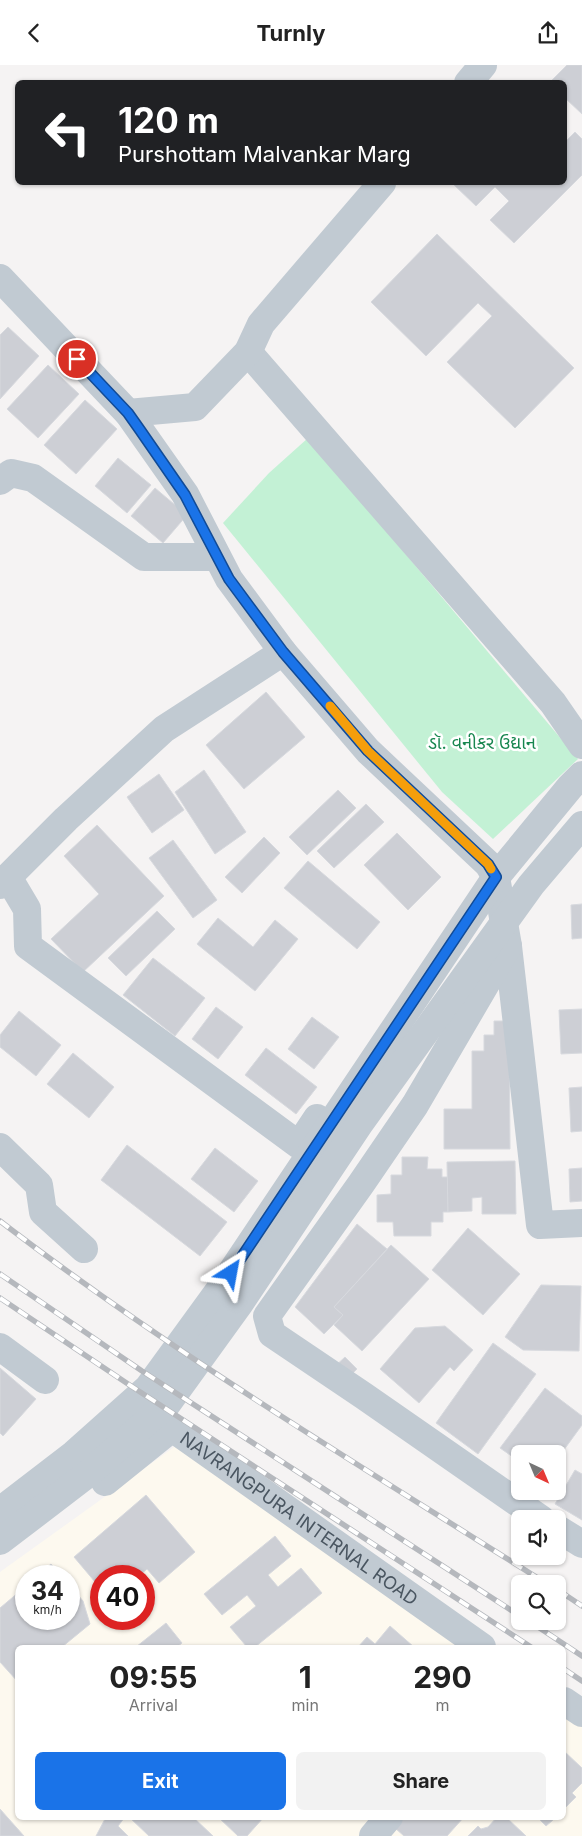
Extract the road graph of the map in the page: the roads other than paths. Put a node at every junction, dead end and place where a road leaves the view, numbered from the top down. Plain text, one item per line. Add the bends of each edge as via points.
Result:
1 (483, 65) edge
2 (470, 80) edge
3 (380, 185) edge
4 (0, 278) edge
5 (248, 352) junction
6 (128, 413) junction
7 (0, 481) edge
8 (218, 557) junction
9 (283, 652) junction
10 (582, 745) edge
11 (582, 775) edge
12 (582, 825) edge
13 (492, 871) junction
14 (4, 881) edge
15 (506, 935) junction
16 (0, 1147) edge
17 (582, 1223) edge
18 (84, 1249) dead end
19 (0, 1347) edge
20 (45, 1380) dead end
21 (528, 1510) edge
22 (0, 1511) edge
23 (566, 1534) edge
24 (0, 1541) edge
25 (582, 1544) edge
26 (0, 1561) edge
27 (479, 1645) edge
28 (566, 1702) edge
29 (582, 1713) edge
30 (387, 1820) edge
31 (373, 1836) edge

1 - 2 street
3 - 5 street via 261,324
4 - 6 street
5 - 6 street via 195,407
5 - 10 street via 553,703
6 - 8 street via 185,495
7 - 8 street via 11,473 33,478 144,557
8 - 9 street via 229,579
9 - 13 street via 368,751
9 - 14 street via 164,729
11 - 13 street
12 - 15 street via 531,885
13 - 14 street via 473,881 299,1145 28,946 27,909
13 - 15 street
13 - 22 street via 220,1289 148,1388 74,1454
15 - 17 street via 540,1225
15 - 21 street via 415,1105 266,1316 272,1334
15 - 24 street via 360,1123 240,1303 167,1404 89,1473
16 - 18 street via 39,1185 43,1212
19 - 20 street
23 - 25 street
26 - 27 street, NAVRANGPURA INTERNAL ROAD via 72,1509 172,1428
28 - 29 street
30 - 31 street

